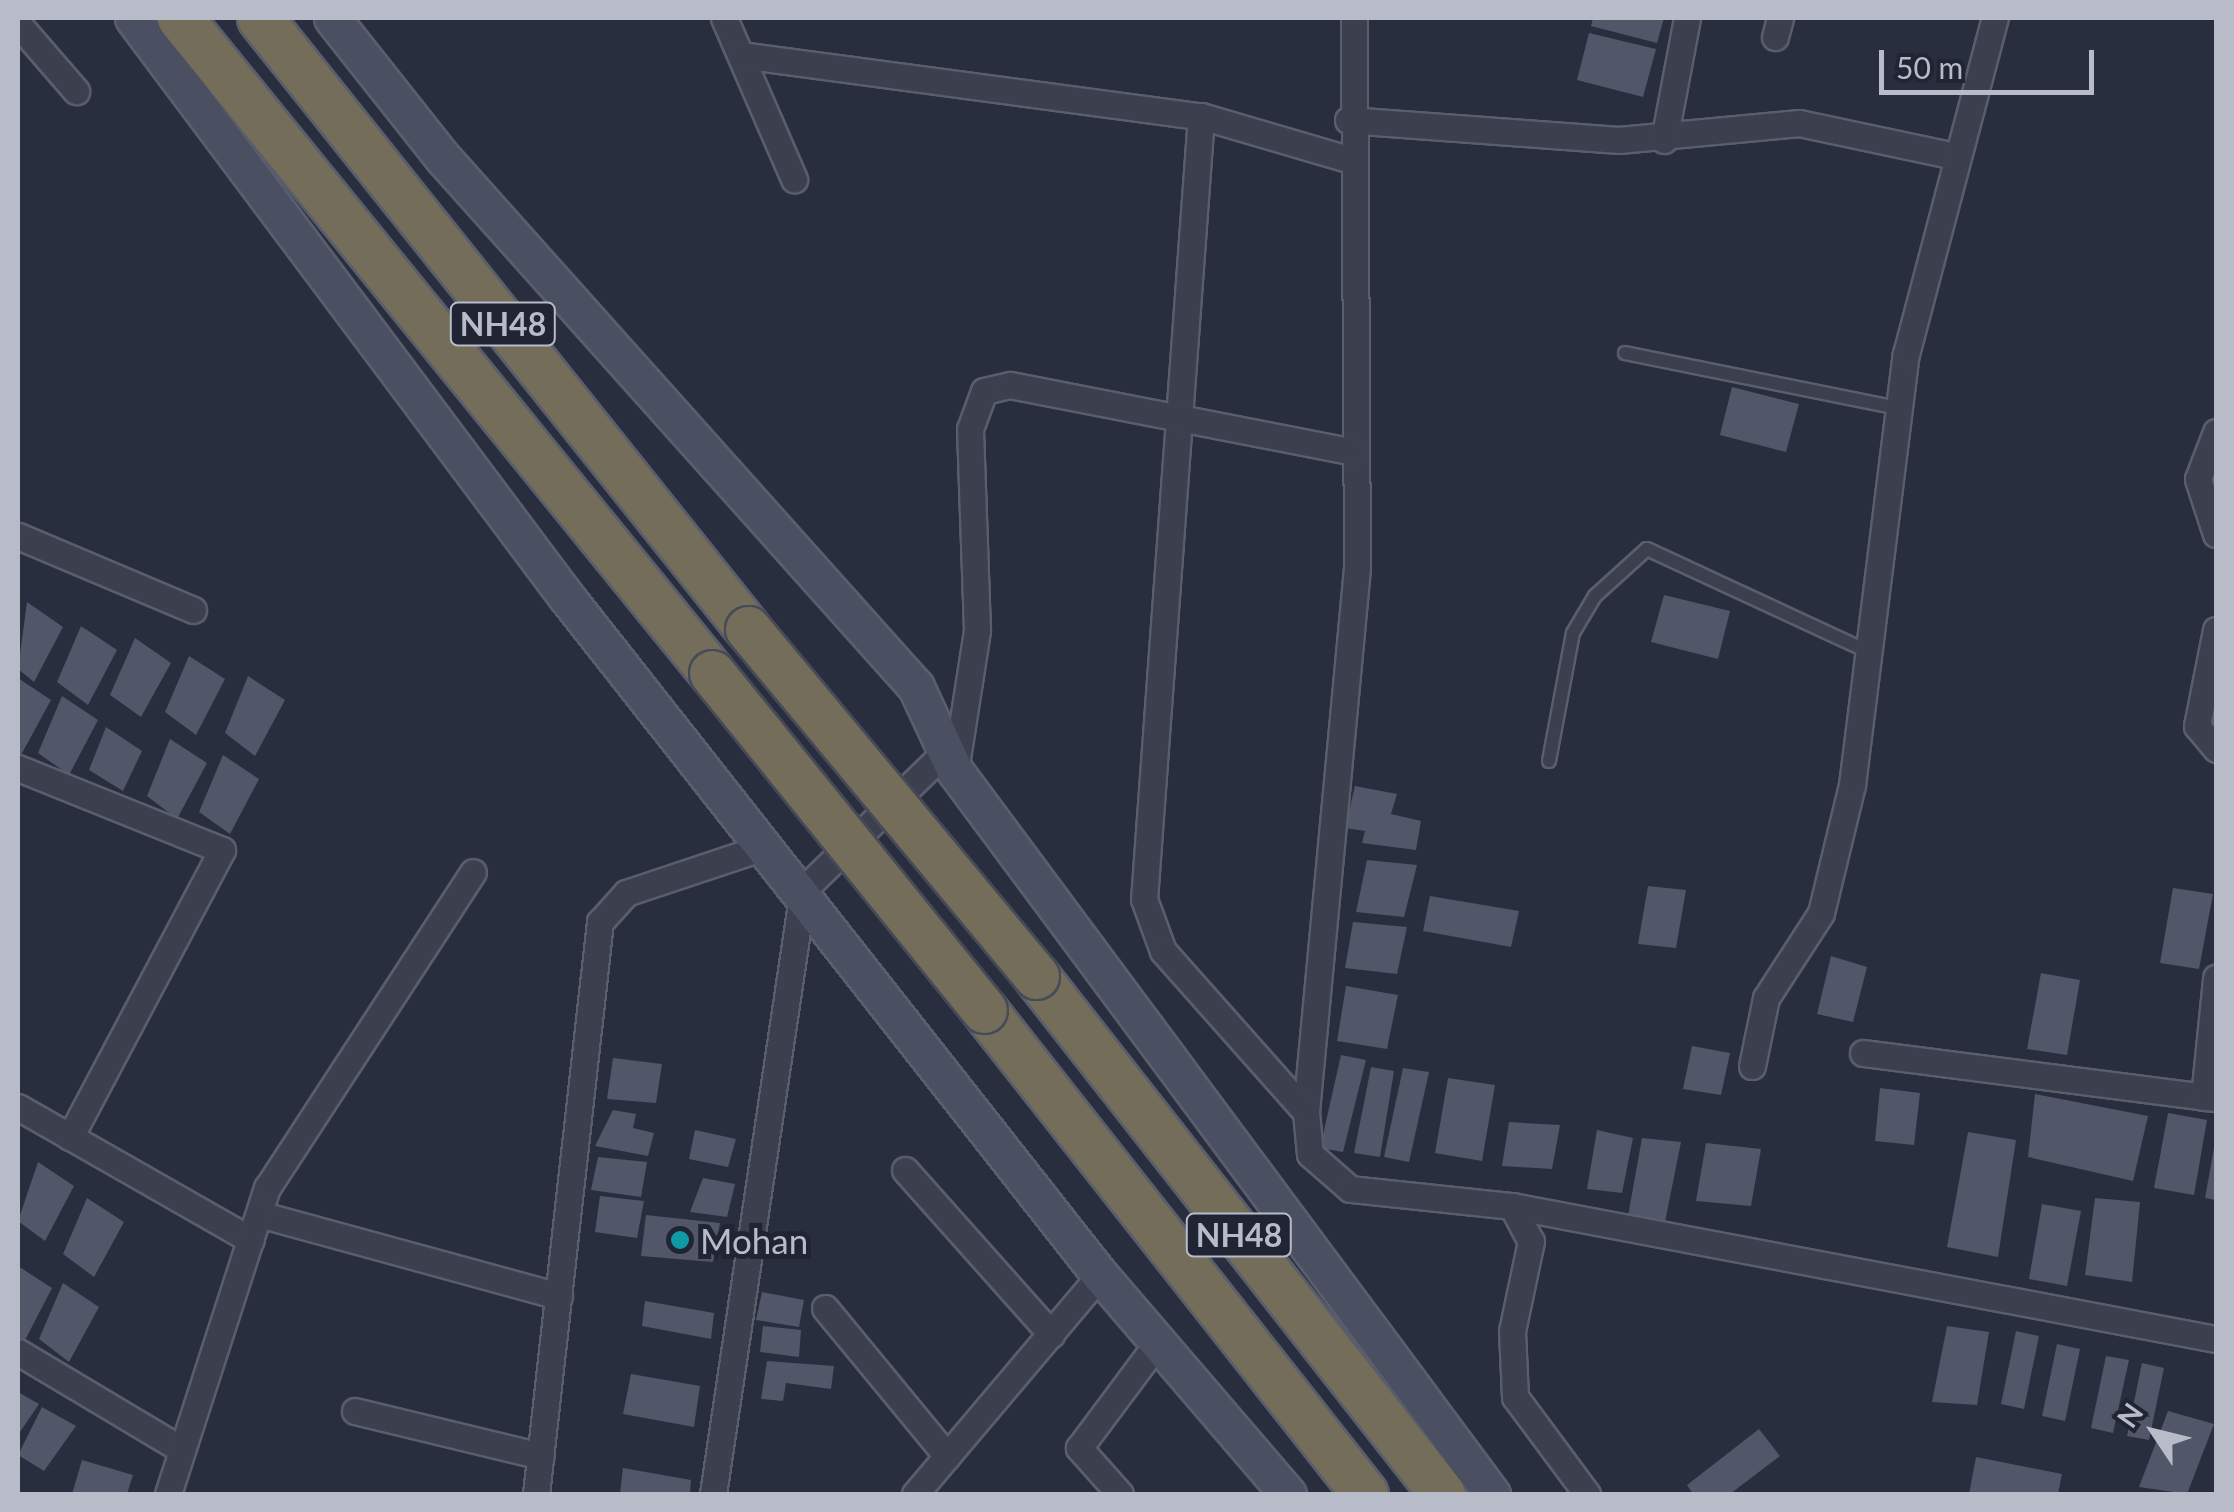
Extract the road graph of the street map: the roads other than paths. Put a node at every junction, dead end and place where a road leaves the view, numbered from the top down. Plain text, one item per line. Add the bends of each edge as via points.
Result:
1 (133, 18) edge
2 (180, 18) edge
3 (260, 18) edge
4 (332, 18) edge
5 (724, 18) edge
6 (1354, 18) edge
7 (1687, 18) edge
8 (1994, 18) edge
9 (18, 24) edge
10 (741, 55) junction
11 (76, 91) dead end
12 (1201, 116) junction
13 (1348, 120) junction
14 (1664, 140) junction
15 (1954, 156) junction
16 (1348, 159) junction
17 (794, 179) dead end
18 (1625, 353) dead end
19 (1898, 408) junction
20 (1173, 416) junction
21 (2216, 432) edge
22 (1354, 452) junction
23 (2216, 534) edge
24 (18, 536) edge
25 (194, 610) dead end
26 (2216, 630) edge
27 (1867, 651) junction
28 (2216, 749) edge
29 (1548, 761) dead end
30 (949, 763) junction
31 (18, 768) edge
32 (767, 846) junction
33 (474, 872) dead end
34 (803, 890) junction
35 (2216, 978) edge
36 (1863, 1052) dead end
37 (1752, 1066) dead end
38 (2210, 1097) edge
39 (18, 1107) edge
40 (1306, 1112) junction
41 (70, 1137) junction
42 (905, 1170) dead end
43 (1512, 1206) junction
44 (259, 1214) junction
45 (251, 1240) junction
46 (1100, 1275) junction
47 (559, 1296) junction
48 (825, 1308) dead end
49 (1050, 1334) junction
50 (2216, 1339) edge
51 (1158, 1342) junction
52 (18, 1352) edge
53 (355, 1411) dead end
54 (178, 1448) junction
55 (541, 1456) junction
56 (947, 1456) junction
57 (168, 1494) edge
58 (536, 1494) edge
59 (713, 1494) edge
60 (916, 1494) edge
61 (1120, 1494) edge
62 (1288, 1494) edge
63 (1365, 1494) edge
64 (1442, 1494) edge
65 (1492, 1494) edge
66 (1588, 1494) edge

1 - 32 main road via 565,596
2 - 63 highway, NH48, bridge
3 - 64 highway, NH48, bridge via 1036,976
4 - 30 main road via 443,158 916,687
5 - 10 street
6 - 13 street
7 - 14 street
8 - 15 street
9 - 11 street
10 - 12 street
10 - 17 street
12 - 16 street
12 - 20 street
13 - 14 street
13 - 16 street
14 - 15 street via 1799,123
15 - 19 street
16 - 22 street
18 - 19 lane
19 - 27 street
20 - 22 street
20 - 30 street via 1010,384 984,391 974,405 977,630
20 - 40 street via 1144,899 1163,951
21 - 23 street via 2198,480
22 - 40 street via 1357,568
24 - 25 street
26 - 28 street via 2197,726
27 - 29 lane via 1647,549 1595,596 1573,633
27 - 37 street via 1852,785 1821,913 1766,998
30 - 34 street
30 - 65 main road
31 - 41 street via 222,850
32 - 34 main road
32 - 47 street via 626,893 600,922
33 - 44 street via 366,1028
34 - 46 main road
34 - 59 street
35 - 38 street
36 - 38 street
39 - 41 street
40 - 43 street via 1310,1154 1350,1189
41 - 45 street
42 - 49 street
43 - 50 street
43 - 66 street via 1532,1242 1512,1331 1515,1397
44 - 45 street
44 - 47 street
45 - 54 street
46 - 49 street
46 - 51 main road
47 - 55 street
48 - 56 street
49 - 56 street
51 - 61 street via 1080,1448
51 - 62 main road
52 - 54 street
53 - 55 street
54 - 57 street
55 - 58 street
56 - 60 street

